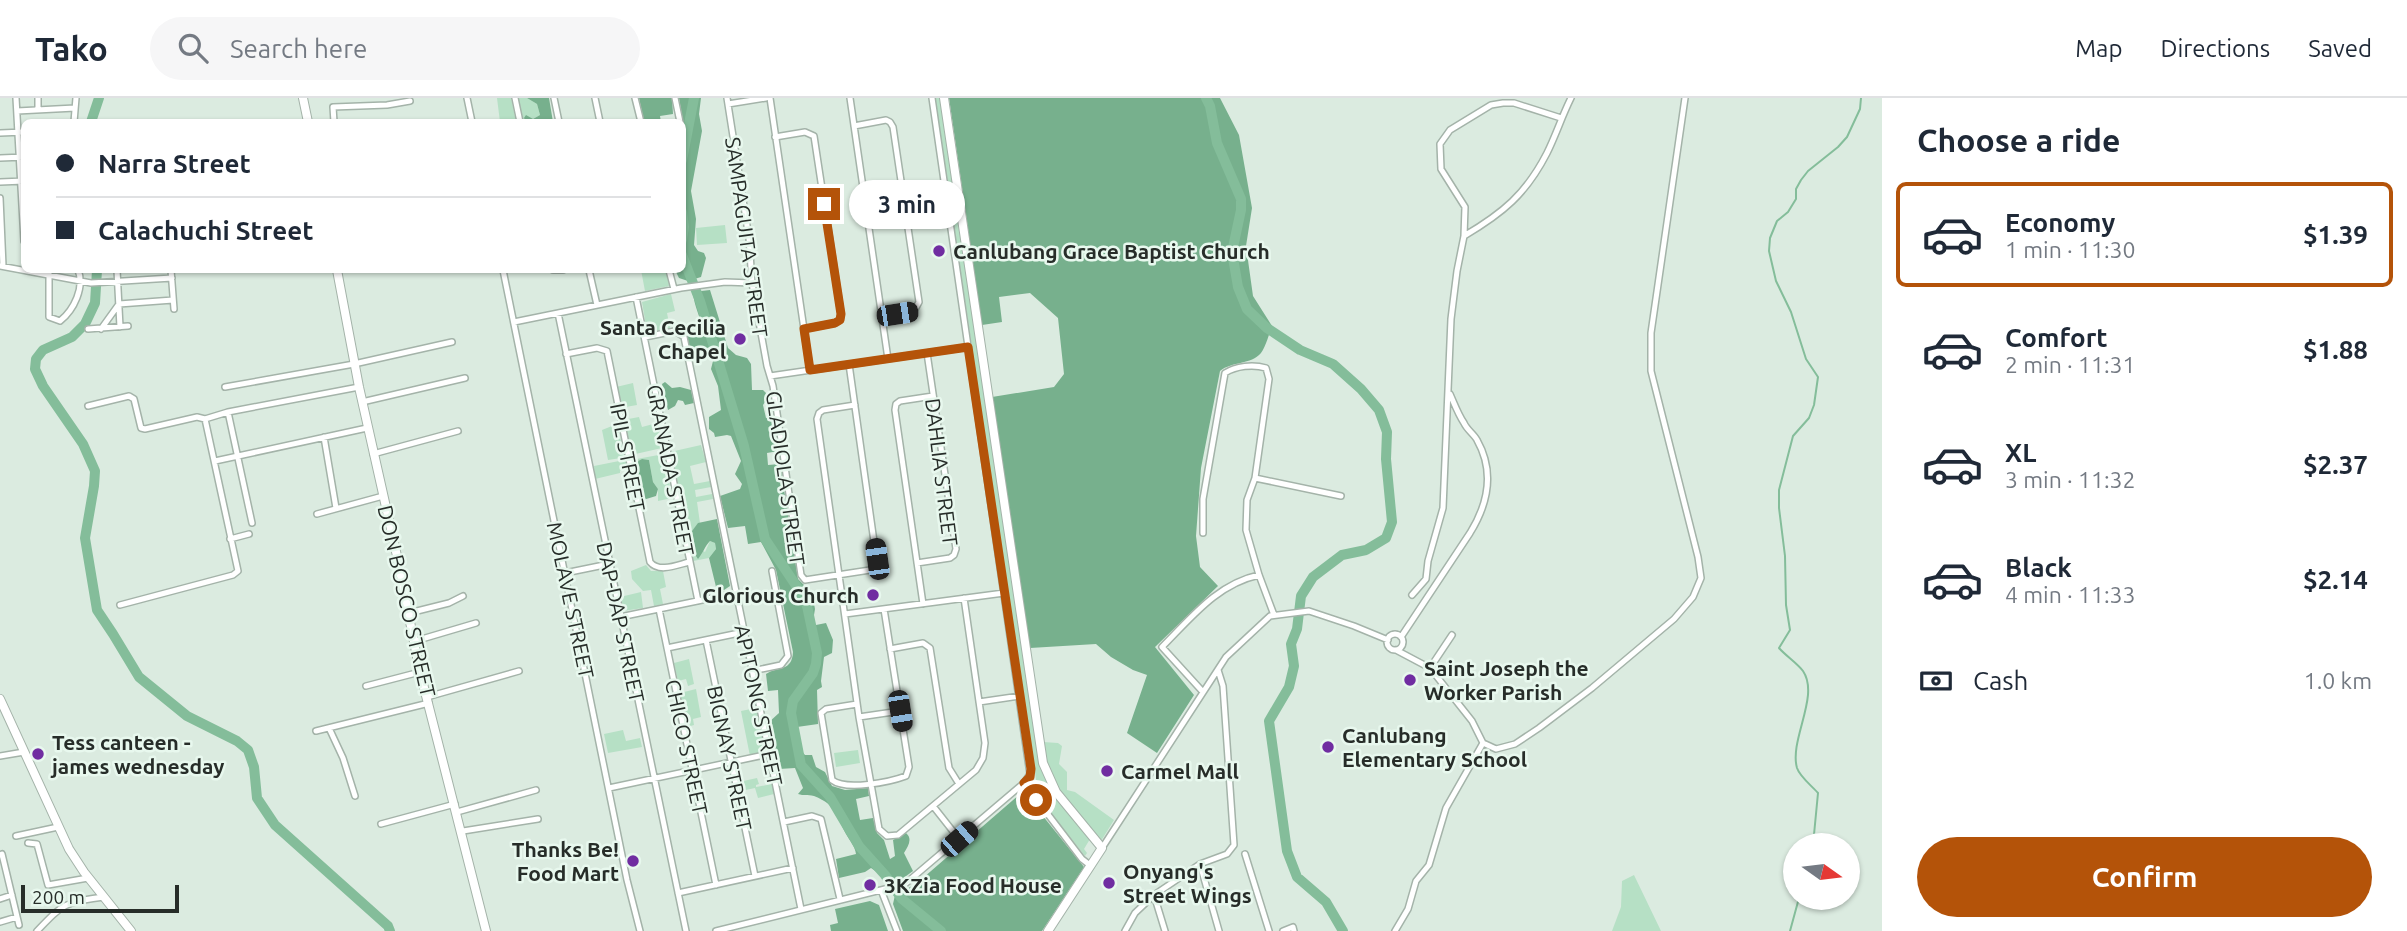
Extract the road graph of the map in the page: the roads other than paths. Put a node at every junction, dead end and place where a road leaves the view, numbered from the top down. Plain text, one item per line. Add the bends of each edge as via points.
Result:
1 (16, 98) edge
2 (38, 98) edge
3 (54, 98) edge
4 (76, 98) edge
5 (303, 98) edge
6 (467, 98) edge
7 (515, 98) edge
8 (554, 98) edge
9 (594, 98) edge
10 (635, 98) edge
11 (675, 98) edge
12 (768, 98) edge
13 (850, 98) edge
14 (932, 98) edge
15 (944, 98) edge
16 (1571, 98) edge
17 (1685, 98) edge
18 (727, 101) edge
19 (410, 102) dead end
20 (54, 108) junction
21 (75, 108) junction
22 (38, 110) junction
23 (17, 111) junction
24 (1561, 118) junction
25 (74, 119) edge
26 (307, 119) edge
27 (334, 119) edge
28 (471, 119) edge
29 (519, 119) edge
30 (558, 119) edge
31 (599, 119) edge
32 (639, 119) edge
33 (679, 119) edge
34 (854, 126) junction
35 (21, 128) edge
36 (21, 132) edge
37 (0, 133) edge
38 (775, 137) junction
39 (21, 157) edge
40 (0, 158) edge
41 (21, 181) edge
42 (0, 182) edge
43 (0, 198) edge
44 (1464, 236) junction
45 (2, 266) edge
46 (21, 269) edge
47 (49, 273) edge
48 (79, 273) edge
49 (117, 273) edge
50 (171, 273) edge
51 (338, 273) edge
52 (504, 273) edge
53 (590, 273) edge
54 (670, 273) edge
55 (172, 278) junction
56 (118, 281) junction
57 (82, 282) junction
58 (752, 283) junction
59 (678, 289) junction
60 (636, 297) junction
61 (173, 300) junction
62 (119, 304) junction
63 (597, 305) junction
64 (174, 309) dead end
65 (558, 313) junction
66 (882, 316) junction
67 (514, 322) junction
68 (88, 329) dead end
69 (101, 329) junction
70 (804, 329) junction
71 (645, 337) junction
72 (452, 342) dead end
73 (968, 347) junction
74 (927, 353) junction
75 (566, 354) junction
76 (888, 359) junction
77 (354, 364) junction
78 (849, 364) junction
79 (810, 370) junction
80 (770, 376) junction
81 (465, 378) dead end
82 (225, 387) dead end
83 (359, 387) junction
84 (1448, 391) junction
85 (933, 396) junction
86 (362, 402) junction
87 (855, 405) junction
88 (88, 406) dead end
89 (228, 412) junction
90 (205, 419) junction
91 (367, 428) junction
92 (458, 431) dead end
93 (324, 437) junction
94 (373, 454) junction
95 (238, 455) junction
96 (215, 461) junction
97 (1255, 478) junction
98 (383, 496) junction
99 (1341, 496) dead end
100 (336, 508) junction
101 (317, 514) dead end
102 (251, 523) dead end
103 (1203, 533) dead end
104 (248, 534) dead end
105 (230, 539) junction
106 (689, 562) junction
107 (918, 563) junction
108 (609, 564) junction
109 (772, 571) dead end
110 (565, 573) junction
111 (839, 575) junction
112 (1259, 575) junction
113 (1426, 579) junction
114 (1434, 587) junction
115 (736, 593) junction
116 (1004, 593) junction
117 (1412, 595) dead end
118 (463, 596) dead end
119 (964, 598) junction
120 (698, 601) junction
121 (923, 604) junction
122 (120, 605) dead end
123 (659, 609) junction
124 (884, 609) junction
125 (409, 613) junction
126 (845, 614) junction
127 (1274, 615) junction
128 (620, 617) junction
129 (476, 623) dead end
130 (744, 632) junction
131 (1452, 635) dead end
132 (1401, 637) junction
133 (706, 640) junction
134 (1388, 640) junction
135 (415, 641) junction
136 (667, 648) junction
137 (890, 649) junction
138 (1396, 650) junction
139 (1430, 668) junction
140 (752, 670) junction
141 (1218, 670) junction
142 (519, 671) dead end
143 (420, 672) junction
144 (366, 686) dead end
145 (1203, 692) junction
146 (1020, 696) junction
147 (0, 699) edge
148 (428, 700) junction
149 (979, 702) junction
150 (857, 704) junction
151 (900, 711) junction
152 (859, 717) junction
153 (329, 728) junction
154 (316, 731) dead end
155 (1483, 744) junction
156 (24, 752) junction
157 (769, 754) junction
158 (0, 756) edge
159 (731, 762) junction
160 (692, 770) junction
161 (654, 778) junction
162 (871, 783) junction
163 (1024, 783) junction
164 (959, 784) junction
165 (608, 788) junction
166 (536, 790) dead end
167 (355, 796) dead end
168 (933, 806) junction
169 (456, 808) junction
170 (538, 819) dead end
171 (784, 822) junction
172 (381, 824) dead end
173 (58, 827) junction
174 (463, 831) junction
175 (16, 836) dead end
176 (959, 839) junction
177 (28, 844) dead end
178 (1102, 848) junction
179 (1245, 854) dead end
180 (0, 855) edge
181 (1200, 864) junction
182 (1090, 866) junction
183 (793, 868) junction
184 (7, 875) junction
185 (755, 876) junction
186 (0, 877) edge
187 (88, 878) junction
188 (716, 885) junction
189 (884, 890) junction
190 (678, 893) junction
191 (12, 895) junction
192 (1154, 895) junction
193 (104, 897) junction
194 (0, 899) edge
195 (840, 899) junction
196 (802, 909) junction
197 (17, 917) junction
198 (0, 922) edge
199 (19, 925) dead end
200 (896, 930) edge
201 (37, 931) edge
202 (131, 931) edge
203 (486, 931) edge
204 (640, 931) edge
205 (686, 931) edge
206 (716, 931) edge
207 (1048, 931) edge
208 (1125, 931) edge
209 (1165, 931) edge
210 (1219, 931) edge
211 (1269, 931) edge
212 (1283, 931) edge
213 (1294, 931) edge
214 (1395, 931) edge

1 - 23 street
2 - 22 street
3 - 20 street
4 - 21 street
5 - 26 street
6 - 28 street
7 - 29 street
8 - 30 street
9 - 31 street
10 - 32 street
11 - 33 street
12 - 18 street
12 - 38 street
13 - 34 street
14 - 73 street
15 - 178 street via 1043,762 1056,792
16 - 24 street
17 - 155 street via 1651,333 1651,371 1701,578 1693,597 1674,619 1550,720 1516,744 1496,749
18 - 58 street, SAMPAGUITA STREET
19 - 27 street via 333,107
20 - 21 street
20 - 22 street
21 - 25 street
22 - 23 street
23 - 35 street
24 - 44 street via 1523,192 1499,215
24 - 44 street via 1514,103 1491,104 1450,130 1440,144 1441,169 1465,206
34 - 66 street
34 - 66 street via 892,124 919,302 917,309
36 - 37 street
38 - 70 street
38 - 70 street via 805,132 814,136 841,314 835,323
39 - 40 street
41 - 42 street
43 - 45 street
44 - 84 street via 1451,319
45 - 46 street
47 - 57 street
47 - 57 street via 49,317 55,321 63,319
48 - 57 street
49 - 56 street
50 - 55 street
51 - 77 street, DON BOSCO STREET
52 - 67 street, MOLAVE STREET
53 - 63 street
54 - 59 street
55 - 56 street
55 - 61 street
56 - 57 street
56 - 62 street
58 - 59 street
58 - 80 street, SAMPAGUITA STREET
59 - 60 street
60 - 63 street
60 - 71 street, GRANADA STREET
61 - 62 street
61 - 64 street
62 - 69 street
62 - 69 street via 124,326
63 - 65 street
65 - 67 street
65 - 75 street, DAP-DAP STREET
66 - 76 street
67 - 110 street, MOLAVE STREET
68 - 69 street
70 - 79 street
71 - 106 street, GRANADA STREET
71 - 115 street, APITONG STREET via 676,331 684,337
72 - 77 street
73 - 74 street
73 - 116 street
74 - 76 street
74 - 85 street, DAHLIA STREET
75 - 106 street, IPIL STREET via 597,348 607,351 650,562 660,568
75 - 108 street, DAP-DAP STREET
76 - 78 street
77 - 82 street
77 - 83 street, DON BOSCO STREET
78 - 79 street
78 - 87 street
79 - 80 street
80 - 111 street, GLADIOLA STREET via 800,575 803,579
81 - 86 street
83 - 86 street, DON BOSCO STREET
83 - 89 street
84 - 113 street via 1443,508
84 - 114 street via 1483,454 1487,500
85 - 107 street, DAHLIA STREET via 956,549 950,558
85 - 107 street via 900,401 895,407
86 - 91 street, DON BOSCO STREET
87 - 111 street via 877,563 870,570
87 - 111 street via 823,410 817,419
88 - 90 street via 129,396 145,429
89 - 90 street
89 - 95 street
90 - 96 street
91 - 93 street
91 - 94 street, DON BOSCO STREET
92 - 94 street
93 - 95 street
93 - 100 street
94 - 98 street, DON BOSCO STREET
95 - 96 street
95 - 102 street
96 - 105 street
97 - 99 street
97 - 103 street via 1269,379 1266,368 1257,365 1225,373 1204,487
97 - 112 street via 1247,500 1246,530
98 - 100 street
98 - 125 street, DON BOSCO STREET
100 - 101 street
104 - 105 street
105 - 122 street via 238,571 233,575
106 - 120 street, GRANADA STREET
107 - 121 street
108 - 110 street
108 - 128 street, DAP-DAP STREET
109 - 140 street via 788,656 781,665
110 - 165 street, MOLAVE STREET
111 - 126 street
112 - 127 street
112 - 145 street via 1240,579 1213,596 1162,647
113 - 114 street
113 - 117 street
114 - 132 street
115 - 120 street
115 - 130 street, APITONG STREET
116 - 119 street
116 - 146 street
118 - 125 street
119 - 121 street
119 - 149 street
120 - 123 street
121 - 124 street
123 - 128 street
123 - 136 street, CHICO STREET
124 - 126 street
124 - 137 street
125 - 135 street, DON BOSCO STREET
126 - 150 street
127 - 134 street via 1309,611
127 - 141 street via 1242,640
128 - 161 street, DAP-DAP STREET
129 - 135 street
130 - 133 street
130 - 140 street, APITONG STREET
131 - 139 street
132 - 134 street
132 - 138 street via 1403,643
133 - 136 street
133 - 159 street, BIGNAY STREET
134 - 138 street
135 - 143 street, DON BOSCO STREET
136 - 160 street, CHICO STREET
137 - 151 street
137 - 164 street via 929,646 949,768
138 - 139 street
139 - 155 street via 1472,721
140 - 157 street, APITONG STREET
141 - 145 street
141 - 181 street via 1223,686 1234,845 1227,854
142 - 148 street
143 - 144 street
143 - 148 street, DON BOSCO STREET
145 - 178 street
146 - 149 street
146 - 163 street via 1031,772
147 - 156 street
148 - 153 street
148 - 169 street, DON BOSCO STREET
149 - 164 street via 985,753 979,766
150 - 152 street
150 - 162 street via 821,713 830,776 845,786
151 - 152 street
151 - 162 street via 908,772 904,778
152 - 162 street
153 - 154 street
153 - 167 street
155 - 214 street via 1446,808 1429,865 1416,881
156 - 158 street
156 - 173 street
157 - 159 street
157 - 171 street, APITONG STREET
159 - 160 street
159 - 185 street, BIGNAY STREET
160 - 161 street
160 - 188 street, CHICO STREET
161 - 165 street
161 - 190 street, DAP-DAP STREET
162 - 168 street via 879,828 888,837 898,835
163 - 176 street
163 - 182 street
164 - 168 street
165 - 204 street, MOLAVE STREET
166 - 169 street
168 - 176 street
169 - 172 street
169 - 174 street, DON BOSCO STREET
170 - 174 street
171 - 183 street, APITONG STREET
171 - 195 street via 812,816 821,819
173 - 175 street
173 - 187 street
174 - 203 street, DON BOSCO STREET
176 - 189 street via 914,878
177 - 187 street via 37,844 48,885
178 - 182 street
179 - 211 street
180 - 184 street
181 - 192 street
181 - 210 street
182 - 207 street
183 - 185 street
183 - 196 street, APITONG STREET
184 - 186 street
184 - 191 street
185 - 188 street
187 - 193 street
188 - 190 street
189 - 195 street
189 - 200 street
190 - 205 street, DAP-DAP STREET
191 - 194 street
191 - 197 street
192 - 208 street via 1135,913
192 - 209 street
193 - 201 street via 62,906
193 - 202 street
195 - 196 street
196 - 206 street
197 - 198 street
197 - 199 street
212 - 213 street

